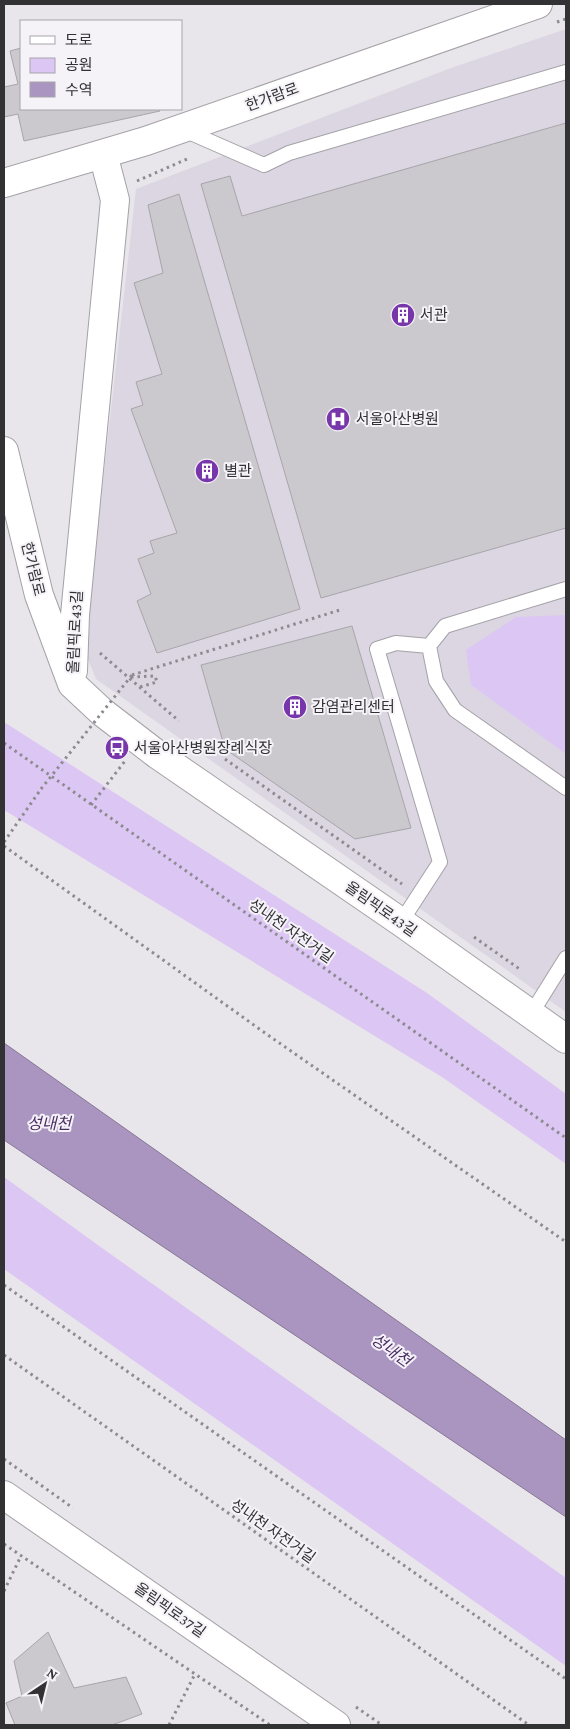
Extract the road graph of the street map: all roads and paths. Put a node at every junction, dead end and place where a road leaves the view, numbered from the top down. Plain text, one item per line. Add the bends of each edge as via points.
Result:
1 (538, 4) edge
2 (566, 72) edge
3 (182, 129) junction
4 (104, 154) junction
5 (4, 183) edge
6 (4, 451) edge
7 (566, 589) edge
8 (343, 609) dead end
9 (429, 646) junction
10 (132, 676) junction
11 (72, 684) junction
12 (140, 688) dead end
13 (4, 742) edge
14 (131, 755) dead end
15 (225, 758) dead end
16 (52, 776) junction
17 (566, 788) edge
18 (92, 805) junction
19 (4, 844) edge
20 (409, 889) dead end
21 (401, 922) junction
22 (474, 938) dead end
23 (566, 958) edge
24 (521, 970) dead end
25 (531, 1014) junction
26 (566, 1039) edge
27 (566, 1138) edge
28 (566, 1242) edge
29 (4, 1285) edge
30 (4, 1355) edge
31 (4, 1495) edge
32 (4, 1544) edge
33 (21, 1556) junction
34 (4, 1591) edge
35 (195, 1674) junction
36 (566, 1679) edge
37 (169, 1725) edge
38 (270, 1725) edge
39 (336, 1725) edge
40 (529, 1725) edge

1 - 3 street, 한가람로
2 - 3 lane via 289,154 264,165
3 - 4 street, 한가람로
4 - 5 street, 한가람로
4 - 11 street, 올림픽로43길 via 115,200 75,615
6 - 11 street, 한가람로 via 39,595
7 - 9 lane via 445,626
8 - 10 path
9 - 17 lane via 436,681 456,710
9 - 21 lane via 396,643 377,648 440,862
10 - 12 path via 154,676 157,682
10 - 16 path, bridge
11 - 21 street, 올림픽로43길 via 158,755
13 - 16 path, 성내천 자전거길
14 - 18 path
15 - 20 path
16 - 18 path, 성내천 자전거길
16 - 19 path, bridge
18 - 27 path, 성내천 자전거길
19 - 28 path via 265,1034
21 - 25 street, 올림픽로43길
22 - 24 path
23 - 25 lane
25 - 26 street, 올림픽로43길
29 - 36 path
30 - 40 path, 성내천 자전거길
31 - 39 street, 올림픽로37길
32 - 33 path
33 - 34 path
33 - 35 path
35 - 37 path
35 - 38 path

